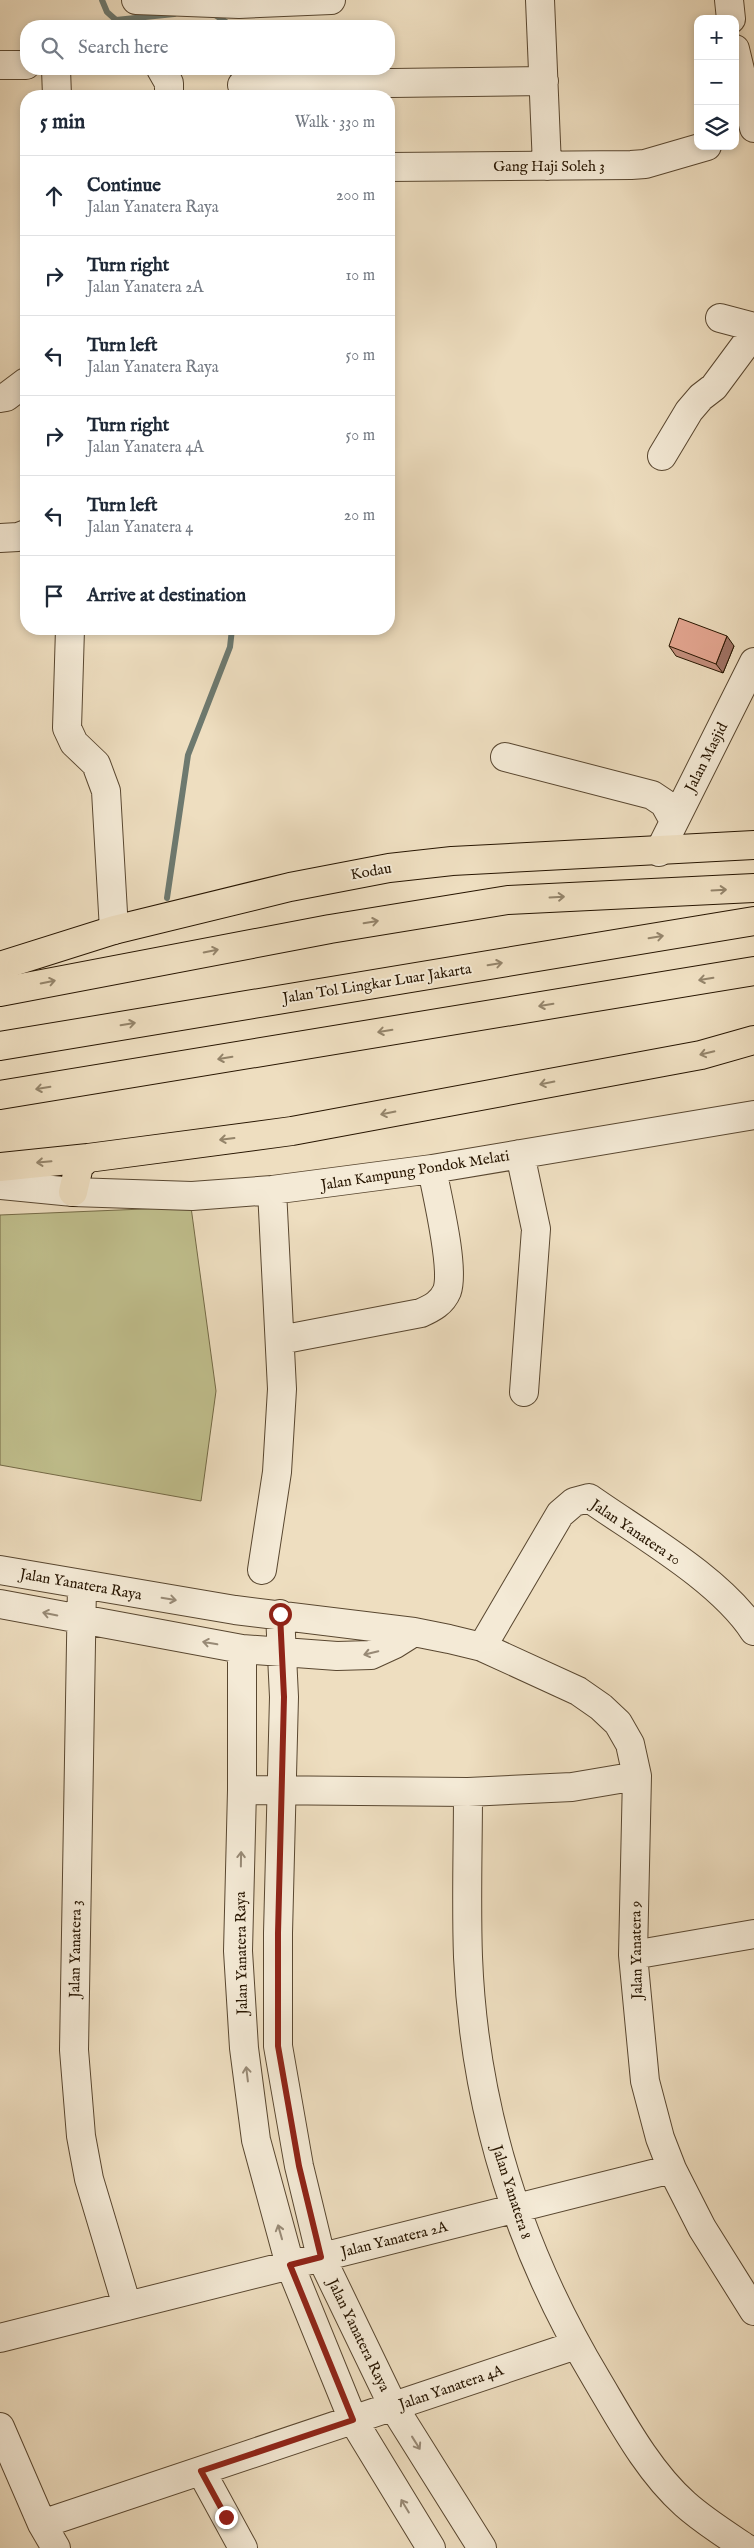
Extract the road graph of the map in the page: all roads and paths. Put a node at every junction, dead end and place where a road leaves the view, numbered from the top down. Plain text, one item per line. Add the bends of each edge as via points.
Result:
1 (136, 0) edge
2 (313, 0) edge
3 (331, 0) edge
4 (540, 0) edge
5 (729, 0) edge
6 (239, 15) edge
7 (731, 15) edge
8 (738, 60) edge
9 (0, 65) edge
10 (20, 65) edge
11 (56, 75) edge
12 (164, 75) edge
13 (544, 81) junction
14 (242, 83) edge
15 (57, 90) edge
16 (169, 90) edge
17 (754, 128) edge
18 (739, 138) edge
19 (754, 138) edge
20 (694, 150) edge
21 (547, 166) junction
22 (395, 167) edge
23 (720, 318) dead end
24 (754, 327) edge
25 (754, 333) edge
26 (20, 386) edge
27 (0, 398) edge
28 (662, 456) dead end
29 (20, 536) edge
30 (0, 538) edge
31 (70, 635) edge
32 (754, 662) edge
33 (504, 757) dead end
34 (674, 821) junction
35 (754, 845) edge
36 (659, 852) junction
37 (754, 888) edge
38 (754, 921) edge
39 (114, 930) junction
40 (0, 966) edge
41 (754, 971) edge
42 (0, 992) edge
43 (754, 1040) edge
44 (0, 1046) edge
45 (0, 1095) edge
46 (754, 1115) edge
47 (520, 1154) junction
48 (88, 1158) junction
49 (0, 1166) edge
50 (432, 1169) junction
51 (0, 1186) edge
52 (272, 1190) junction
53 (73, 1192) junction
54 (280, 1340) junction
55 (524, 1392) dead end
56 (0, 1570) edge
57 (262, 1570) dead end
58 (82, 1585) junction
59 (0, 1604) edge
60 (280, 1614) junction
61 (80, 1620) junction
62 (754, 1630) edge
63 (414, 1632) junction
64 (482, 1647) junction
65 (242, 1649) junction
66 (282, 1652) junction
67 (637, 1776) junction
68 (242, 1790) junction
69 (283, 1790) junction
70 (468, 1792) junction
71 (754, 1934) edge
72 (633, 1955) junction
73 (672, 2170) junction
74 (514, 2209) junction
75 (321, 2257) junction
76 (290, 2265) junction
77 (128, 2306) junction
78 (754, 2311) edge
79 (0, 2338) edge
80 (576, 2345) junction
81 (393, 2406) junction
82 (353, 2420) junction
83 (0, 2427) edge
84 (201, 2471) junction
85 (42, 2524) junction
86 (56, 2548) edge
87 (243, 2548) edge
88 (431, 2548) edge
89 (482, 2548) edge
90 (746, 2548) edge

1 - 6 street
2 - 3 street
2 - 6 street
4 - 13 street
5 - 7 street
8 - 17 street
9 - 10 street
11 - 15 street
12 - 16 street
13 - 14 street
13 - 21 street
18 - 19 street
20 - 21 street, Gang Haji Soleh 3 via 645,164
21 - 22 street, Gang Haji Soleh 3
23 - 24 street
25 - 28 street via 714,387 689,411
26 - 27 street
29 - 30 street
31 - 39 street via 67,728 74,744 96,764 106,791
32 - 34 street, Jalan Masjid
33 - 34 street via 652,795 664,803
34 - 36 street, Jalan Masjid
35 - 36 main road, Kodau
36 - 39 main road, Kodau via 452,861 389,868 290,887
42 -> 37 main road via 320,930 508,900
44 -> 38 main road, Jalan Tol Lingkar Luar Jakarta
39 - 40 main road, Kodau
41 -> 45 main road
43 -> 48 main road via 701,1055 292,1131
46 - 47 street, Jalan Kampung Pondok Melati
47 - 50 street, Jalan Kampung Pondok Melati
47 - 55 street via 536,1229
48 -> 49 main road
48 - 53 main road via 80,1166
50 - 52 street, Jalan Kampung Pondok Melati
50 - 54 street via 448,1267 446,1292 440,1302 421,1313
51 - 53 street, Jalan Kampung Pondok Melati
52 - 53 street, Jalan Kampung Pondok Melati via 192,1196
52 - 54 street
54 - 57 street via 282,1389 277,1472
56 - 58 street, Jalan Yanatera Raya
58 -> 60 street, Jalan Yanatera Raya via 235,1610
58 - 61 street, Jalan Yanatera 3
61 -> 59 street
60 - 63 street, Jalan Yanatera Raya
60 - 66 street, Jalan Yanatera Raya
65 -> 61 street
61 - 77 street, Jalan Yanatera 3 via 74,2050 81,2136 89,2179
62 - 64 street, Jalan Yanatera 10 via 742,1612 696,1573 589,1498 574,1502 560,1514
63 - 64 street, Jalan Yanatera Raya
63 -> 66 street via 371,1655
64 - 67 street, Jalan Yanatera 9 via 601,1706 618,1723 630,1744
65 - 66 street
65 - 68 street, Jalan Yanatera Raya
66 - 69 street, Jalan Yanatera Raya
67 - 70 street via 572,1787
67 - 72 street, Jalan Yanatera 9
68 - 69 street
76 -> 68 street, Jalan Yanatera Raya via 256,2140 244,2048 238,1951
69 - 70 street
69 - 75 street, Jalan Yanatera Raya via 278,2046 299,2166
70 - 74 street, Jalan Yanatera 8 via 468,1957 473,2026 487,2112
71 - 72 street
72 - 73 street, Jalan Yanatera 9 via 645,2081
73 - 74 street, Jalan Yanatera 2A
73 - 78 street, Jalan Yanatera 9 via 702,2228
74 - 75 street, Jalan Yanatera 2A
74 - 80 street, Jalan Yanatera 8 via 539,2270
75 - 76 street, Jalan Yanatera 2A
75 - 81 street, Jalan Yanatera Raya
76 - 77 street, Jalan Yanatera 2A
76 - 82 street, Jalan Yanatera Raya
77 - 79 street, Jalan Yanatera 2A
80 - 81 street, Jalan Yanatera 4A
80 - 90 street, Jalan Yanatera 8 via 663,2482 699,2515
81 - 82 street, Jalan Yanatera 4A
81 -> 89 street, Jalan Yanatera Raya
82 - 84 street, Jalan Yanatera 4A
88 -> 82 street, Jalan Yanatera Raya
83 - 85 street
84 - 85 street, Jalan Yanatera 4A
84 - 87 street
85 - 86 street

